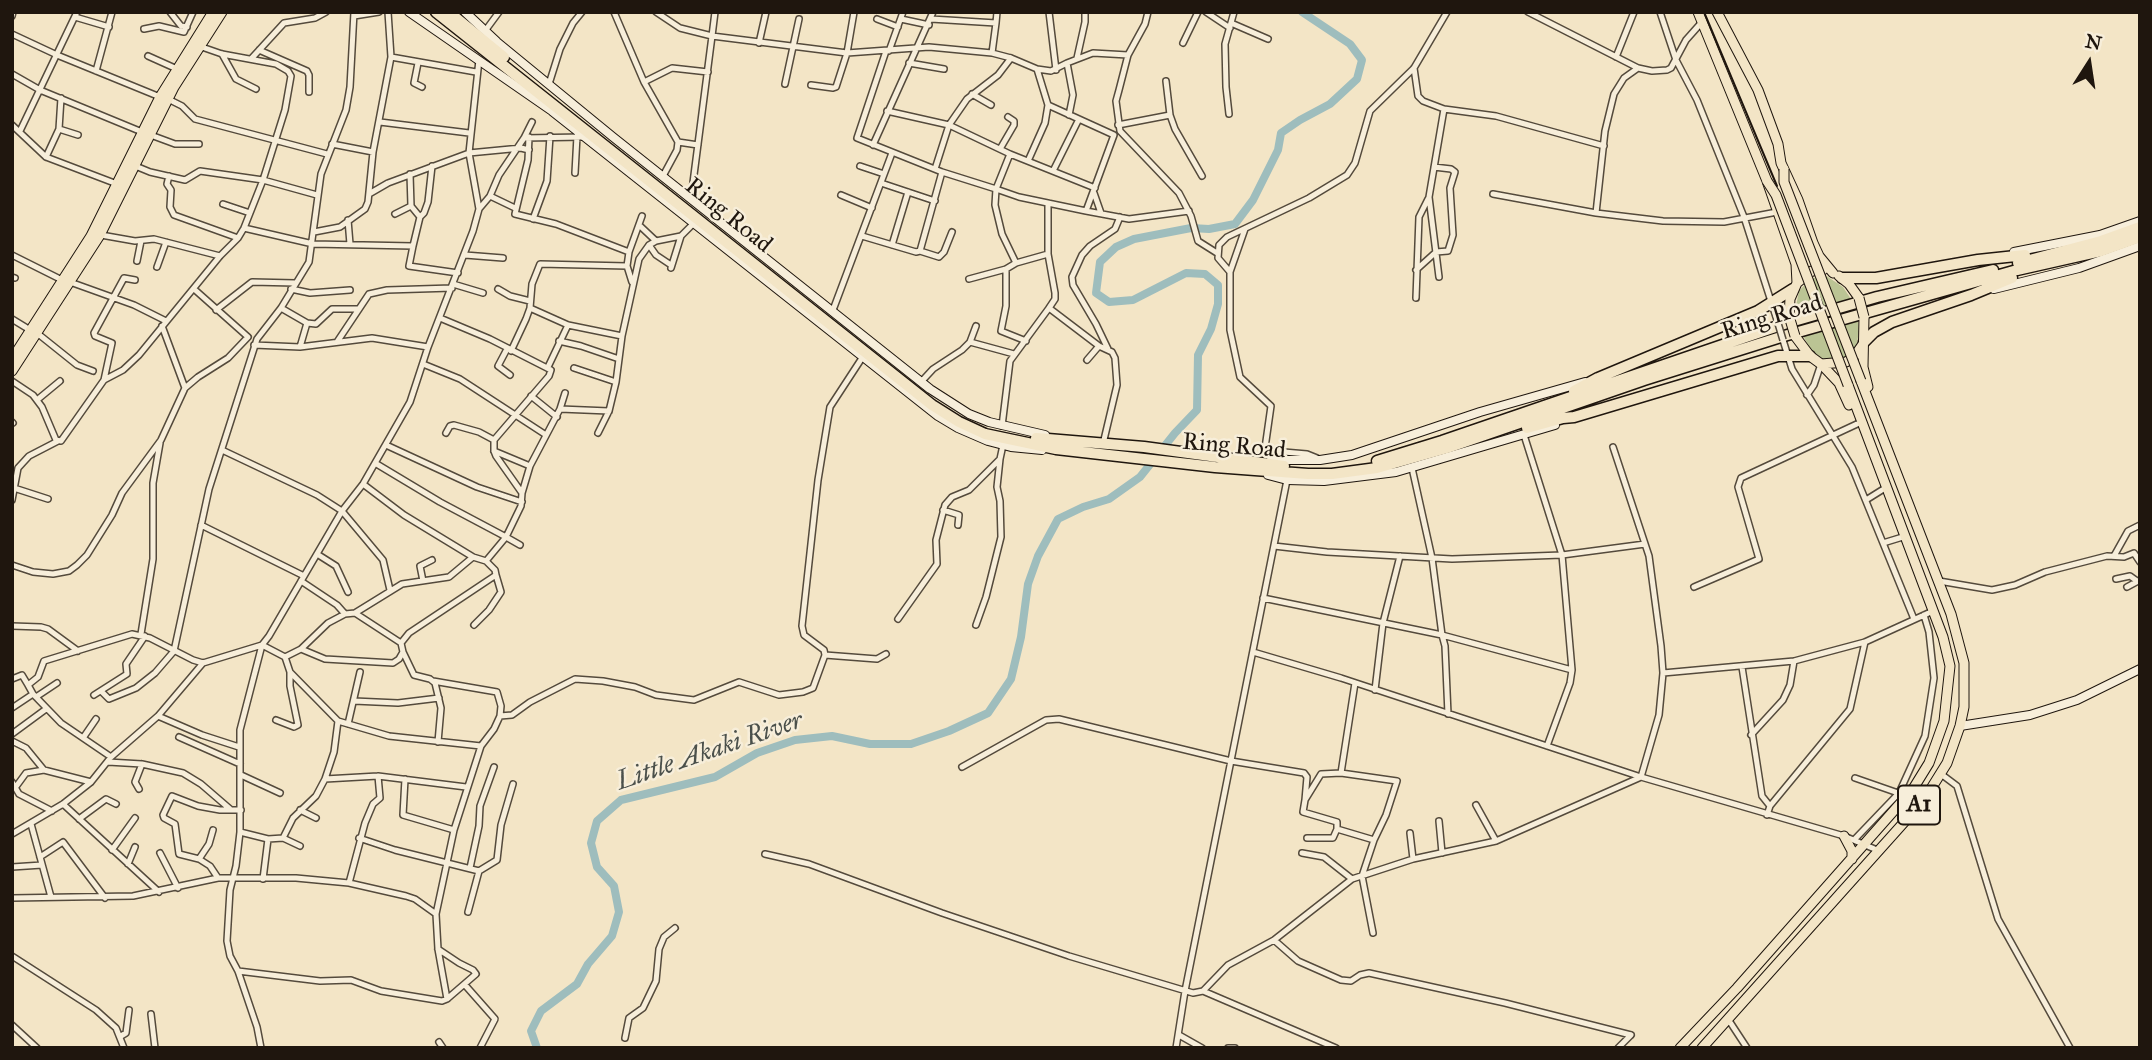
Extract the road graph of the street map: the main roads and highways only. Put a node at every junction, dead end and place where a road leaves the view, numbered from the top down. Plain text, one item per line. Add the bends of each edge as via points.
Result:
1 (436, 12) edge
2 (449, 12) edge
3 (1717, 12) edge
4 (214, 13) edge
5 (1700, 17) edge
6 (189, 55) junction
7 (164, 98) junction
8 (145, 133) junction
9 (1784, 169) junction
10 (1767, 181) junction
11 (103, 222) junction
12 (2140, 227) edge
13 (2140, 237) edge
14 (2076, 248) junction
15 (2054, 262) junction
16 (1837, 276) junction
17 (66, 281) junction
18 (1795, 286) junction
19 (34, 332) junction
20 (1864, 342) junction
21 (1810, 356) junction
22 (12, 359) edge
23 (1821, 364) junction
24 (12, 371) edge
25 (1555, 401) junction
26 (1057, 444) junction
27 (1447, 448) junction
28 (1144, 453) junction
29 (1251, 466) junction
30 (1907, 501) junction
31 (1891, 503) junction
32 (1844, 836) road end
33 (1852, 859) junction
34 (1681, 1048) edge
35 (1702, 1048) edge

1 - 26 highway, Ring Road via 932,405 985,434
2 - 26 highway, Ring Road via 933,398 979,425
3 - 9 main road via 1758,90
4 - 6 main road
4 - 6 main road via 199,46
5 - 10 main road
6 - 7 main road
6 - 7 main road
7 - 8 main road
8 - 11 main road
8 - 11 main road via 117,184
9 - 16 main road via 1819,256
9 - 30 main road, bridge via 1784,182
10 - 18 main road via 1796,264
10 - 31 main road, bridge
11 - 17 main road
11 - 17 main road via 100,235
12 - 14 highway, Ring Road
13 - 15 highway, Ring Road
14 - 16 highway via 1876,278
14 - 25 highway, Ring Road via 1787,323
15 - 20 highway via 1892,322
15 - 27 highway, Ring Road via 1784,335
16 - 18 main road via 1812,271
16 - 20 main road, A1, bridge via 1859,298
17 - 19 main road
18 - 21 main road, A1, bridge via 1789,316 1795,336
18 - 25 highway via 1750,315 1598,378
19 - 22 main road
19 - 24 main road
20 - 23 main road via 1846,362
20 - 30 main road, A1 via 1866,379 1907,490
21 - 23 main road, A1
21 - 27 highway via 1788,355 1574,417
23 - 31 main road, A1 via 1839,383
25 - 29 highway, Ring Road via 1400,455 1356,465
26 - 28 highway, Ring Road
26 - 28 highway, Ring Road via 1103,444
27 - 29 highway, Ring Road via 1359,471 1308,474
28 - 29 highway, Ring Road
30 - 35 main road, A1 via 1951,614 1964,663 1964,707 1953,748 1941,774 1908,819
31 - 33 main road, A1 via 1950,666 1947,710 1923,775 1902,794
32 - 33 main road
33 - 34 main road, A1

